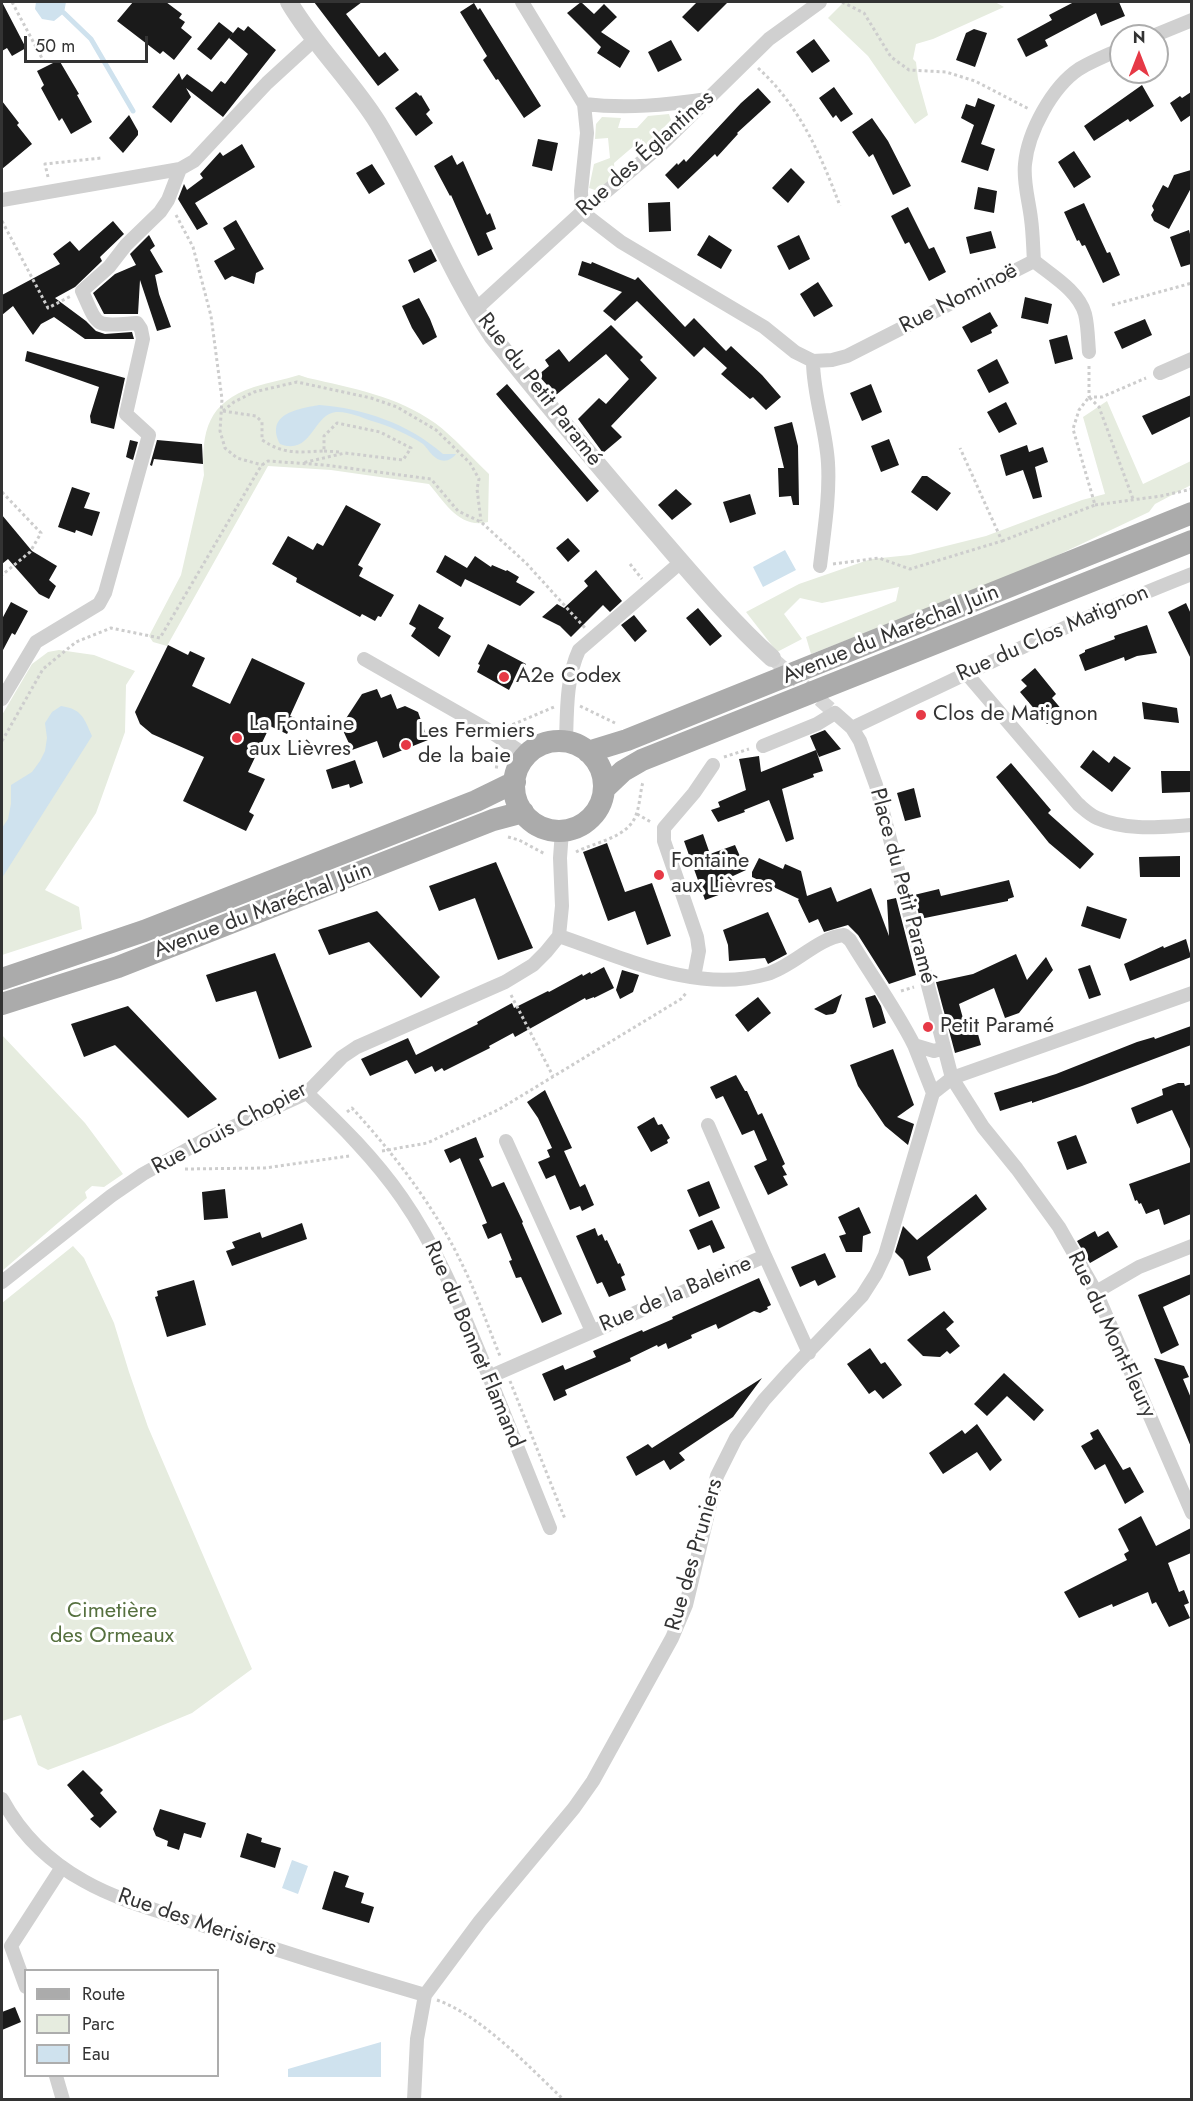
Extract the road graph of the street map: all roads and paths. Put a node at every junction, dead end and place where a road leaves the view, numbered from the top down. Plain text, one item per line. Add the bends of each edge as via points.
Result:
1 (12, 2) edge
2 (289, 2) edge
3 (522, 2) edge
4 (820, 2) edge
5 (842, 2) edge
6 (1191, 20) edge
7 (1169, 30) edge
8 (315, 39) junction
9 (1109, 55) edge
10 (747, 59) junction
11 (44, 62) dead end
12 (708, 99) junction
13 (584, 104) junction
14 (1041, 115) junction
15 (101, 158) dead end
16 (180, 169) junction
17 (52, 191) junction
18 (2, 200) edge
19 (168, 200) junction
20 (840, 206) dead end
21 (582, 212) junction
22 (2, 221) edge
23 (1034, 261) junction
24 (1191, 283) edge
25 (82, 291) junction
26 (1112, 305) dead end
27 (475, 310) junction
28 (1089, 352) joint
29 (1191, 359) edge
30 (813, 361) junction
31 (1160, 373) joint
32 (1089, 397) junction
33 (223, 411) junction
34 (960, 448) dead end
35 (324, 451) junction
36 (345, 453) junction
37 (297, 464) junction
38 (262, 465) junction
39 (1191, 489) edge
40 (2, 492) edge
41 (1133, 499) junction
42 (1095, 505) junction
43 (1191, 513) edge
44 (481, 522) junction
45 (1002, 541) junction
46 (1191, 541) edge
47 (681, 562) junction
48 (630, 564) dead end
49 (820, 566) joint
50 (1191, 574) edge
51 (2, 575) edge
52 (649, 587) junction
53 (593, 636) junction
54 (772, 658) tunnel mouth
55 (364, 659) dead end
56 (966, 673) junction
57 (2, 699) edge
58 (567, 704) junction
59 (852, 728) junction
60 (496, 735) junction
61 (627, 740) junction
62 (2, 741) edge
63 (566, 742) junction
64 (763, 746) joint
65 (588, 752) junction
66 (526, 756) junction
67 (642, 760) junction
68 (713, 765) joint
69 (504, 778) junction
70 (604, 789) junction
71 (523, 812) junction
72 (493, 820) junction
73 (1191, 825) edge
74 (562, 831) junction
75 (560, 858) junction
76 (559, 936) junction
77 (694, 977) junction
78 (2, 979) edge
79 (505, 982) junction
80 (927, 982) junction
81 (1191, 993) edge
82 (883, 994) junction
83 (2, 1004) edge
84 (914, 1045) junction
85 (944, 1048) junction
86 (553, 1076) junction
87 (952, 1078) junction
88 (307, 1093) junction
89 (933, 1093) junction
90 (708, 1125) dead end
91 (506, 1141) dead end
92 (366, 1154) junction
93 (158, 1165) junction
94 (1191, 1246) edge
95 (765, 1256) junction
96 (2, 1282) edge
97 (1096, 1292) junction
98 (592, 1331) junction
99 (809, 1353) junction
100 (489, 1377) junction
101 (1191, 1513) edge
102 (550, 1527) dead end
103 (2, 1799) edge
104 (8, 1822) edge
105 (62, 1867) junction
106 (24, 1982) edge
107 (424, 1995) junction
108 (56, 2077) edge
109 (63, 2100) edge
110 (414, 2100) edge
111 (564, 2100) edge

1 - 11 path
2 - 8 street, Rue du Petit Paramé
3 - 13 street
4 - 10 street, Rue des Églantines
5 - 14 path via 864,13 891,57 909,70 946,72 975,81
6 - 7 street
8 - 16 street via 194,160
8 - 27 street, Rue du Petit Paramé via 378,122
9 - 14 street, Rue Nominoë via 1078,70
10 - 12 street, Rue des Églantines
10 - 20 path via 794,108 821,156
12 - 13 street via 654,107
12 - 21 street, Rue des Églantines via 659,147
13 - 21 street via 587,133
14 - 23 street, Rue Nominoë via 1029,141 1025,164
15 - 17 path via 45,164
16 - 17 street
16 - 19 street
17 - 18 street
19 - 25 street via 109,267
19 - 33 path via 193,247 212,316
21 - 27 street, Rue des Églantines
21 - 30 street via 621,242 764,327
22 - 25 path via 48,308
23 - 28 street via 1080,302
23 - 30 street, Rue Nominoë via 847,356
24 - 26 path
25 - 57 street via 99,323 137,323 141,328 143,339 126,414 149,435 99,604 36,642
27 - 47 street, Rue du Petit Paramé via 534,388
28 - 32 path
29 - 31 street
30 - 49 street via 828,466
31 - 32 path via 1102,397
32 - 41 path via 1099,407
32 - 42 path via 1079,410 1073,429
33 - 35 path via 256,416 262,422 262,440 277,450
33 - 38 path via 220,431 225,448 237,458
33 - 44 path via 254,392 297,382 397,407 436,430 470,463 479,479
34 - 45 path
35 - 36 path
35 - 36 path via 324,436 337,423 380,432 411,448 403,460
36 - 37 path
37 - 38 path via 268,461
37 - 44 path via 431,479 458,511
38 - 62 path via 160,638 111,628 76,642 43,669
39 - 41 path
40 - 51 path via 41,533 30,552
41 - 42 path
42 - 45 path
43 - 61 main road, Avenue du Maréchal Juin
44 - 53 path via 526,563
45 - 49 path via 910,569 879,558
46 - 67 main road, Avenue du Maréchal Juin
47 - 52 street
47 - 54 street, Rue du Petit Paramé via 744,633
48 - 52 path
50 - 56 street, Rue du Clos Matignon
52 - 53 street
53 - 58 street via 573,663
55 - 60 street
56 - 59 street, Rue du Clos Matignon
56 - 73 street via 1078,804 1095,817 1141,828
58 - 60 path via 499,729
58 - 61 path via 583,707 615,723
58 - 63 street
59 - 64 street via 835,713
59 - 80 street, Place du Petit Paramé via 886,817
60 - 66 street
60 - 69 path via 491,745 498,758 497,769
61 - 65 main road, Avenue du Maréchal Juin
63 - 65 main road
63 - 66 main road via 549,743
64 - 68 path via 729,754
65 - 70 main road via 601,769
66 - 69 main road via 519,768
67 - 70 main road, Avenue du Maréchal Juin
67 - 75 path via 646,769 631,826 569,858
68 - 77 street via 664,828 664,841 697,937 699,951
69 - 71 main road
69 - 78 main road, Avenue du Maréchal Juin via 476,801 144,931
70 - 74 main road via 598,810 591,818
71 - 72 main road, Avenue du Maréchal Juin
71 - 74 main road via 540,826
72 - 75 path via 506,836 551,858
72 - 83 main road, Avenue du Maréchal Juin via 118,967
74 - 75 street
75 - 76 street
76 - 77 street via 661,971
76 - 79 street, Rue Louis Chopier via 533,965
77 - 82 street, Place du Petit Paramé via 734,979 764,975 844,935
77 - 86 path via 681,999
79 - 86 path
79 - 88 street, Rue Louis Chopier via 357,1047
80 - 82 path
80 - 85 street, Place du Petit Paramé
81 - 87 street
82 - 84 street, Place du Petit Paramé
84 - 85 street via 934,1051
84 - 89 street, Place du Petit Paramé
85 - 87 street, Place du Petit Paramé
86 - 92 path via 498,1110 427,1143
87 - 89 street
87 - 97 street, Rue du Mont-Fleury via 983,1127 1059,1227
88 - 92 street, Rue du Bonnet Flamand
88 - 93 street, Rue Louis Chopier
89 - 99 street, Rue des Pruniers via 876,1274 862,1296
90 - 95 street
91 - 98 street
92 - 93 path via 265,1168 183,1169
92 - 100 street, Rue du Bonnet Flamand via 402,1198 443,1266
93 - 96 street, Rue Louis Chopier via 111,1196
94 - 97 street via 1138,1267
95 - 98 street, Rue de la Baleine
95 - 99 street, Rue de la Baleine
97 - 101 street, Rue du Mont-Fleury
98 - 100 street, Rue de la Baleine
99 - 107 street, Rue des Pruniers via 764,1400 736,1438 717,1476 686,1605 672,1638 593,1781
100 - 102 street, Rue du Bonnet Flamand
103 - 104 street, Rue des Merisiers
104 - 105 street, Rue des Merisiers
105 - 106 street via 11,1946
105 - 107 street, Rue des Merisiers via 114,1895
107 - 110 street, Rue des Pruniers
107 - 111 path via 451,2005 489,2031
108 - 109 street

